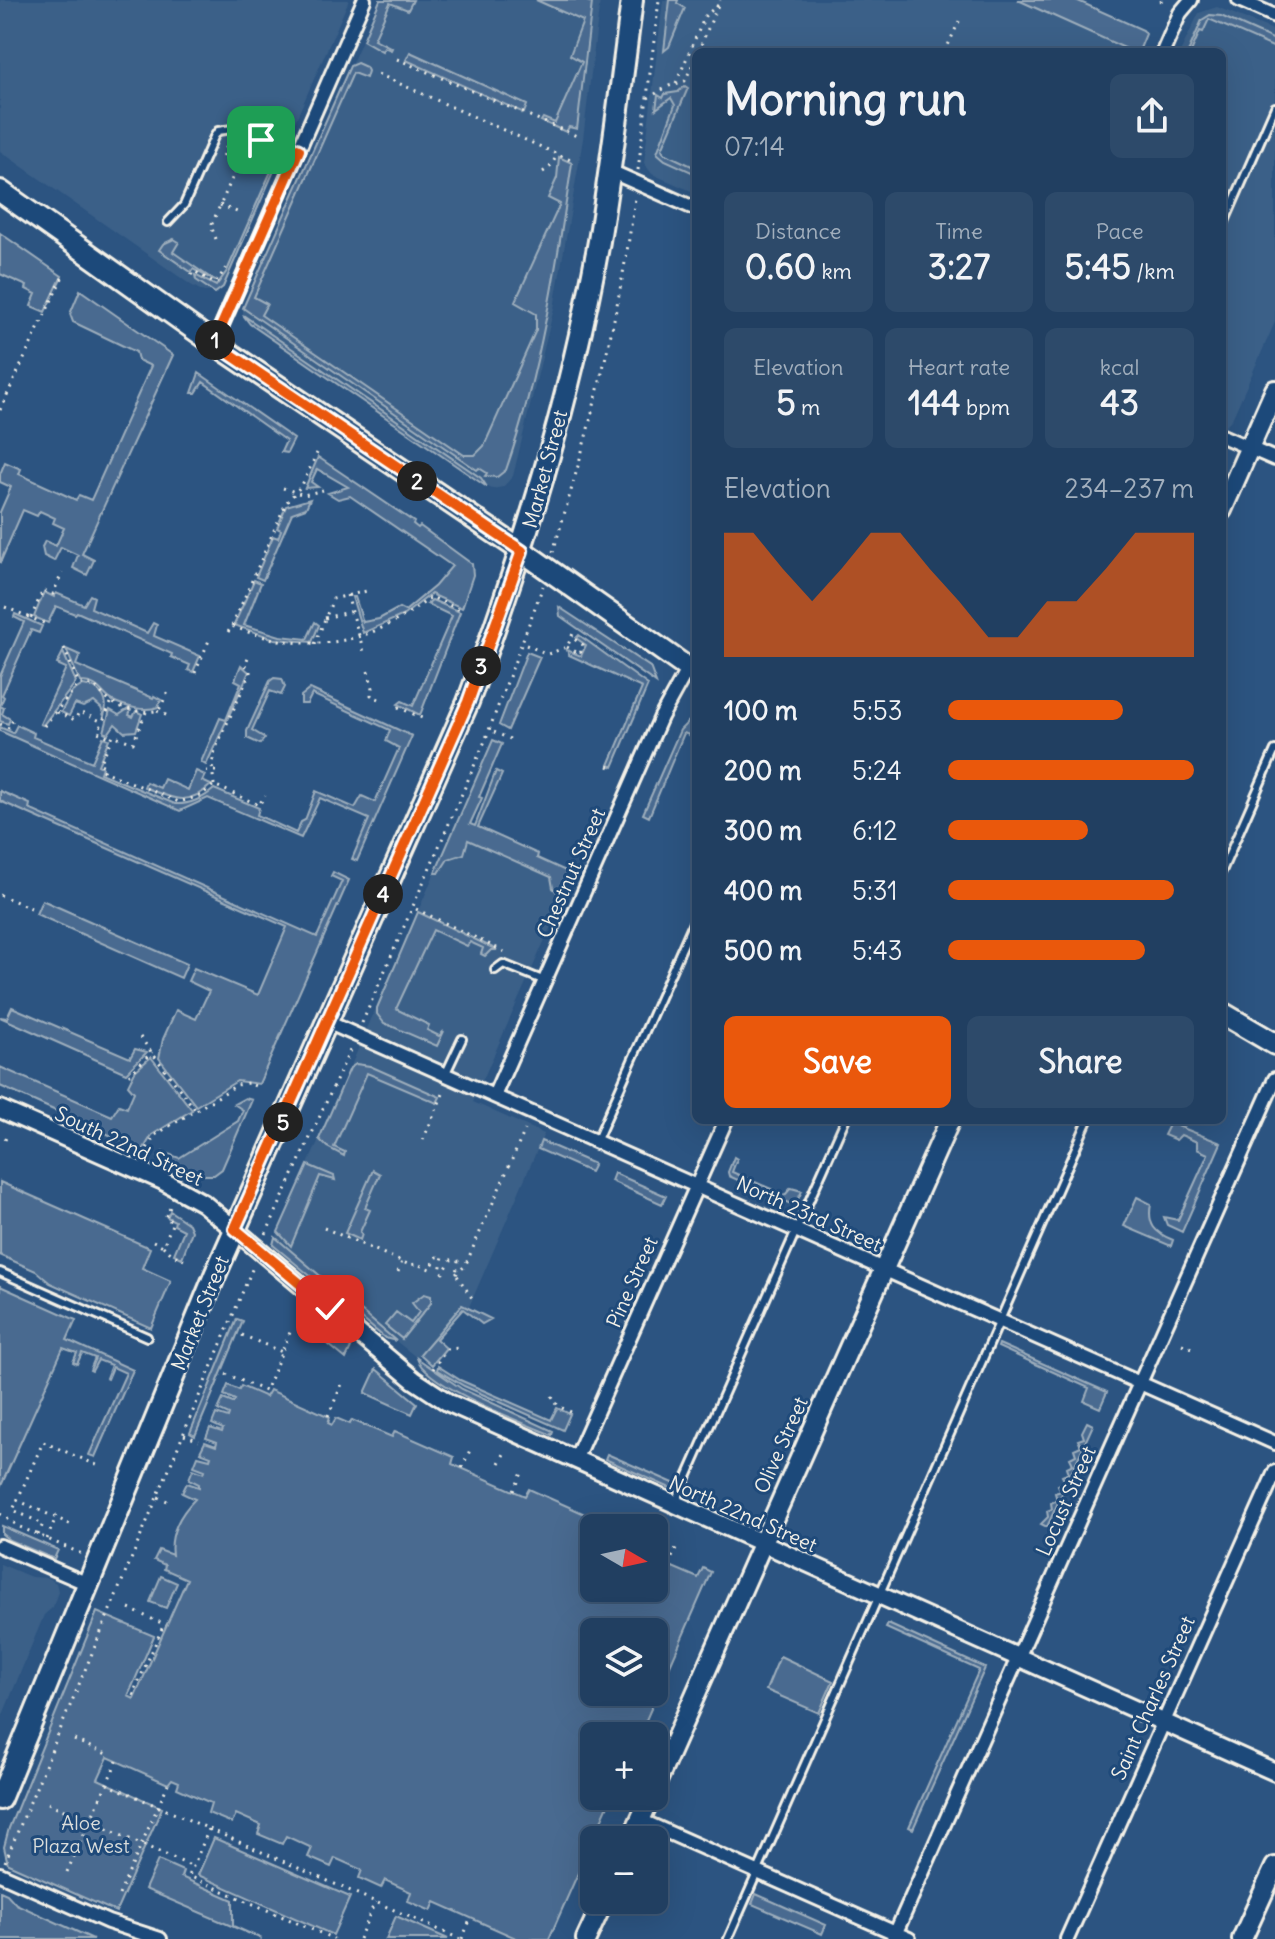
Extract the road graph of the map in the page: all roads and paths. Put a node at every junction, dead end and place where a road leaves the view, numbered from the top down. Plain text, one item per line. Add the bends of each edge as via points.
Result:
1 (364, 0) edge
2 (632, 0) edge
3 (1191, 0) edge
4 (1239, 0) edge
5 (719, 2) edge
6 (1275, 16) edge
7 (961, 17) dead end
8 (700, 48) edge
9 (947, 48) edge
10 (1165, 48) edge
11 (397, 59) dead end
12 (692, 65) edge
13 (378, 74) dead end
14 (676, 83) junction
15 (648, 98) dead end
16 (1275, 107) edge
17 (229, 133) dead end
18 (251, 136) junction
19 (579, 137) dead end
20 (299, 150) junction
21 (558, 154) junction
22 (575, 162) dead end
23 (238, 164) junction
24 (610, 171) junction
25 (543, 172) dead end
26 (0, 191) edge
27 (220, 205) junction
28 (692, 207) edge
29 (242, 214) dead end
30 (1226, 219) edge
31 (168, 222) dead end
32 (216, 239) dead end
33 (226, 268) dead end
34 (64, 274) dead end
35 (191, 275) dead end
36 (214, 343) junction
37 (1275, 390) edge
38 (0, 410) edge
39 (1226, 438) edge
40 (1250, 448) junction
41 (317, 453) dead end
42 (1275, 459) edge
43 (283, 488) dead end
44 (323, 490) dead end
45 (295, 493) junction
46 (1226, 501) edge
47 (522, 551) junction
48 (62, 573) dead end
49 (253, 578) junction
50 (262, 582) dead end
51 (371, 590) dead end
52 (348, 598) junction
53 (5, 607) dead end
54 (352, 611) junction
55 (463, 611) dead end
56 (31, 618) junction
57 (325, 618) junction
58 (48, 625) dead end
59 (232, 626) junction
60 (575, 629) dead end
61 (228, 632) dead end
62 (359, 634) junction
63 (571, 637) junction
64 (210, 638) dead end
65 (315, 644) junction
66 (526, 645) dead end
67 (567, 647) junction
68 (64, 648) dead end
69 (364, 652) dead end
70 (249, 655) dead end
71 (692, 671) edge
72 (195, 673) dead end
73 (370, 676) dead end
74 (79, 684) junction
75 (168, 692) dead end
76 (379, 699) dead end
77 (111, 703) junction
78 (398, 707) dead end
79 (157, 711) junction
80 (57, 712) junction
81 (146, 712) junction
82 (168, 716) dead end
83 (422, 718) dead end
84 (13, 720) dead end
85 (103, 722) junction
86 (0, 724) edge
87 (44, 726) dead end
88 (494, 732) dead end
89 (112, 738) junction
90 (510, 739) dead end
91 (1275, 750) edge
92 (608, 766) dead end
93 (614, 769) dead end
94 (206, 771) dead end
95 (220, 771) dead end
96 (213, 772) junction
97 (214, 785) junction
98 (265, 795) dead end
99 (1226, 862) edge
100 (0, 895) edge
101 (31, 908) dead end
102 (416, 909) dead end
103 (692, 925) edge
104 (515, 957) dead end
105 (495, 970) dead end
106 (545, 981) junction
107 (1226, 1015) edge
108 (327, 1022) junction
109 (140, 1037) dead end
110 (462, 1039) dead end
111 (1275, 1044) edge
112 (152, 1052) junction
113 (129, 1075) dead end
114 (445, 1075) junction
115 (1275, 1079) edge
116 (260, 1088) dead end
117 (443, 1094) dead end
118 (494, 1096) junction
119 (0, 1109) edge
120 (196, 1111) junction
121 (724, 1124) edge
122 (843, 1124) edge
123 (948, 1124) edge
124 (1086, 1124) edge
125 (525, 1130) dead end
126 (423, 1140) dead end
127 (596, 1142) junction
128 (142, 1156) dead end
129 (697, 1186) junction
130 (281, 1200) dead end
131 (170, 1207) dead end
132 (324, 1228) dead end
133 (235, 1229) junction
134 (796, 1230) junction
135 (265, 1237) dead end
136 (153, 1241) dead end
137 (163, 1246) junction
138 (184, 1260) dead end
139 (403, 1260) junction
140 (883, 1269) junction
141 (0, 1272) edge
142 (398, 1272) dead end
143 (250, 1274) dead end
144 (456, 1274) junction
145 (472, 1298) dead end
146 (1000, 1321) junction
147 (291, 1330) dead end
148 (242, 1335) dead end
149 (147, 1337) dead end
150 (1182, 1344) dead end
151 (460, 1348) dead end
152 (1196, 1350) dead end
153 (282, 1352) junction
154 (433, 1369) dead end
155 (226, 1374) dead end
156 (1139, 1383) junction
157 (342, 1384) dead end
158 (552, 1396) dead end
159 (573, 1413) dead end
160 (328, 1416) dead end
161 (183, 1434) junction
162 (199, 1441) dead end
163 (1275, 1443) edge
164 (470, 1450) dead end
165 (504, 1454) dead end
166 (575, 1460) junction
167 (499, 1463) dead end
168 (99, 1466) dead end
169 (462, 1468) dead end
170 (1275, 1472) edge
171 (522, 1473) dead end
172 (514, 1491) dead end
173 (157, 1497) junction
174 (17, 1500) junction
175 (172, 1503) dead end
176 (674, 1505) junction
177 (58, 1512) dead end
178 (0, 1514) edge
179 (56, 1518) junction
180 (74, 1526) dead end
181 (38, 1535) junction
182 (47, 1539) junction
183 (678, 1543) dead end
184 (761, 1545) junction
185 (0, 1546) edge
186 (77, 1552) dead end
187 (669, 1565) dead end
188 (116, 1569) dead end
189 (125, 1573) junction
190 (88, 1584) junction
191 (879, 1596) junction
192 (129, 1609) dead end
193 (1018, 1658) junction
194 (135, 1695) dead end
195 (1164, 1723) junction
196 (74, 1740) dead end
197 (109, 1755) dead end
198 (668, 1756) edge
199 (117, 1761) dead end
200 (1275, 1772) edge
201 (107, 1784) junction
202 (168, 1784) dead end
203 (0, 1799) edge
204 (48, 1803) dead end
205 (158, 1807) junction
206 (645, 1810) edge
207 (640, 1820) junction
208 (90, 1821) junction
209 (637, 1826) edge
210 (209, 1829) junction
211 (141, 1844) junction
212 (6, 1860) dead end
213 (193, 1867) junction
214 (1275, 1867) edge
215 (67, 1872) dead end
216 (758, 1872) junction
217 (0, 1874) edge
218 (119, 1895) dead end
219 (375, 1902) junction
220 (598, 1914) edge
221 (471, 1918) dead end
222 (119, 1933) edge
223 (895, 1936) edge
224 (160, 1939) edge
225 (334, 1939) edge
226 (359, 1939) edge
227 (461, 1939) edge
228 (586, 1939) edge
229 (728, 1939) edge
230 (909, 1939) edge
231 (1067, 1939) edge
232 (1242, 1939) edge

1 - 20 street
2 - 24 main road, Market Street
3 - 10 street
4 - 6 street
5 - 8 path
5 - 14 path via 707,13
7 - 9 path
11 - 19 path
12 - 14 path via 685,81
13 - 21 path
14 - 15 path
16 - 30 lane
17 - 23 path via 223,157
18 - 20 lane
18 - 23 path
18 - 31 lane via 232,129 218,131 184,205
20 - 36 street
21 - 22 path
21 - 25 path
23 - 27 path
24 - 28 street
24 - 47 main road, Market Street via 575,352
26 - 36 main road
27 - 29 path
27 - 32 path via 211,226
33 - 35 path via 215,284 194,271
34 - 38 path
36 - 47 main road
37 - 40 main road
39 - 40 street
40 - 42 street
40 - 46 main road
41 - 45 path
43 - 45 path
44 - 45 path
45 - 49 path
47 - 71 main road
47 - 108 main road, Market Street via 468,702
48 - 56 path via 53,594 43,590
49 - 50 path
49 - 59 path
51 - 52 path
52 - 54 path
52 - 57 path via 333,599
53 - 56 path
54 - 57 path
54 - 62 path
55 - 62 path via 431,597 399,620
56 - 58 path
57 - 65 path
59 - 61 path
59 - 65 path via 283,643
60 - 63 path
62 - 65 path
62 - 69 path
63 - 67 path
63 - 67 path via 583,645 580,654
64 - 72 path
66 - 67 path via 548,654
68 - 74 path
70 - 96 path via 245,665 250,673 215,750
71 - 106 street, Chestnut Street via 661,717
73 - 76 path via 371,695
74 - 77 path via 97,687
74 - 80 path
75 - 79 path
77 - 81 path
77 - 85 path
78 - 83 path
79 - 81 path
79 - 82 path
80 - 85 path via 75,720 79,712
80 - 87 path
81 - 89 path via 133,743
84 - 86 path via 9,728
85 - 89 path via 98,732
88 - 90 path
89 - 97 path via 100,764 103,771 179,802
91 - 99 lane
92 - 93 path
94 - 96 path
95 - 96 path
96 - 97 path
97 - 98 path via 259,805
100 - 101 path
102 - 104 path
103 - 127 lane
105 - 106 lane via 510,965
106 - 118 street, Chestnut Street
107 - 111 main road
108 - 114 street, North 23rd Street
108 - 133 main road, Market Street
109 - 112 path
110 - 114 lane
112 - 113 path
112 - 120 path
114 - 118 street, North 23rd Street
115 - 156 street, Locust Street
116 - 120 path via 237,1085
117 - 126 path
118 - 127 street, North 23rd Street
119 - 133 street, South 22nd Street via 163,1181
120 - 128 path via 155,1135
121 - 129 street, Pine Street
122 - 134 lane
123 - 140 main road, Olive Street
124 - 146 lane
125 - 144 path via 465,1266
127 - 129 street, North 23rd Street
129 - 134 street, North 23rd Street
129 - 166 street, Pine Street
130 - 135 path
131 - 137 path via 165,1218 173,1222
132 - 139 path
133 - 166 street, North 22nd Street via 430,1392
133 - 190 main road, Market Street
134 - 140 street, North 23rd Street
134 - 176 lane
136 - 137 path
137 - 138 path
139 - 142 path
139 - 144 path via 430,1269 443,1256 443,1273 453,1258 458,1261
140 - 146 street, North 23rd Street
140 - 184 main road, Olive Street
141 - 149 lane
143 - 161 path
144 - 145 path
146 - 156 street, North 23rd Street
146 - 191 lane
147 - 153 path
148 - 153 path
150 - 152 path
151 - 154 path via 447,1349
153 - 155 path via 267,1391
156 - 163 street, North 23rd Street
156 - 193 street, Locust Street
157 - 160 path
158 - 159 path
161 - 162 path
161 - 173 path
164 - 169 path
165 - 167 path
166 - 176 street, North 22nd Street
168 - 174 path via 43,1442
170 - 195 street, Saint Charles Street
171 - 172 path
173 - 175 path
173 - 189 path
174 - 179 path
174 - 181 path via 13,1510 43,1524
176 - 184 street, North 22nd Street
177 - 179 path
178 - 181 path
179 - 180 path
179 - 182 path
181 - 182 path
182 - 186 path
183 - 187 path
184 - 191 street, North 22nd Street
184 - 198 main road, Olive Street
185 - 190 street
188 - 189 path
189 - 212 path
190 - 203 main road, Market Street
191 - 193 street, North 22nd Street
191 - 216 lane
192 - 194 path via 165,1625
193 - 195 street, North 22nd Street
193 - 223 street, Locust Street
195 - 200 street, North 22nd Street
195 - 231 street, Saint Charles Street
196 - 197 path
199 - 201 path
201 - 205 path
201 - 208 path
202 - 205 path
204 - 208 path
205 - 210 path
205 - 211 path
206 - 207 main road
207 - 209 main road
207 - 216 street
208 - 211 path
208 - 215 path
210 - 213 path
210 - 219 path
211 - 213 path
211 - 218 path
213 - 225 path via 189,1876
214 - 232 main road
216 - 223 street
216 - 229 lane
217 - 222 street
219 - 226 path
219 - 227 path
220 - 228 main road
221 - 227 path
222 - 224 street
223 - 230 street

